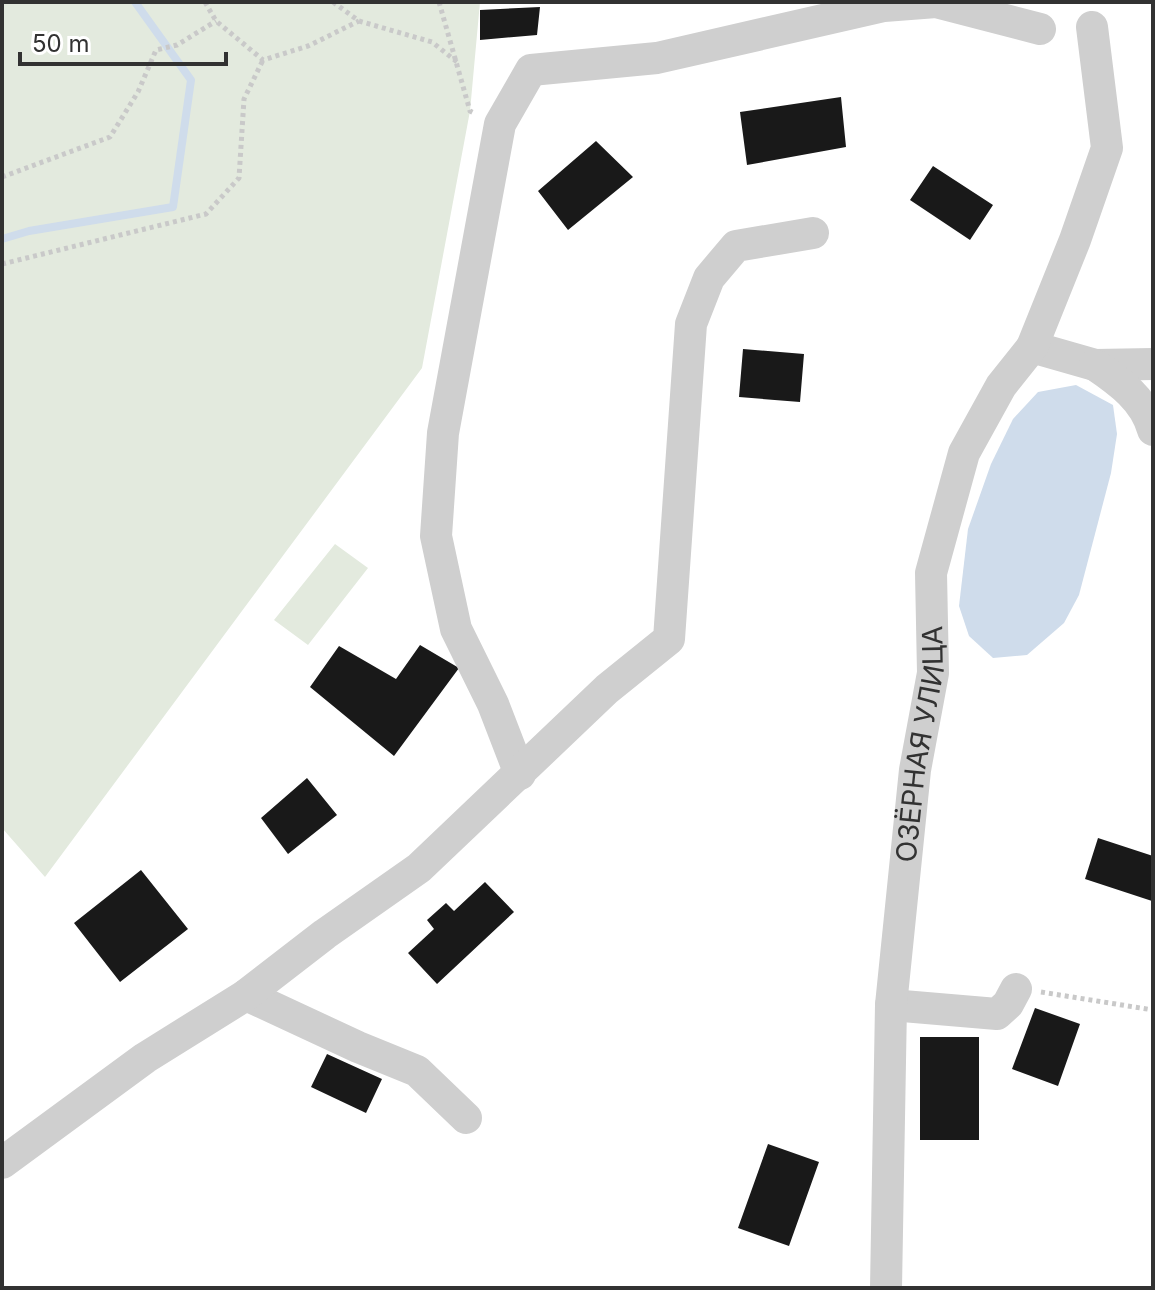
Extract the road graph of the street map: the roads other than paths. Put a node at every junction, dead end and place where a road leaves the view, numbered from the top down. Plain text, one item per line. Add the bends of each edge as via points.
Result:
1 (1092, 27) dead end
2 (1040, 29) dead end
3 (813, 233) dead end
4 (1032, 347) junction
5 (1153, 364) edge
6 (1095, 365) junction
7 (1153, 430) edge
8 (520, 774) junction
9 (1016, 989) road end
10 (246, 995) junction
11 (891, 1005) junction
12 (466, 1118) dead end
13 (2, 1163) edge
14 (886, 1288) edge

1 - 4 street, ОЗЁРНАЯ УЛИЦА via 1107,148
2 - 8 street via 936,2 884,6 657,58 531,70 500,124 443,433 436,536 456,629
3 - 8 street via 736,246 709,278 691,324 669,639 607,689
4 - 6 street
4 - 11 street, ОЗЁРНАЯ УЛИЦА via 1001,386 964,453 931,573 933,673 915,770
5 - 6 street
6 - 7 street via 1148,412
8 - 10 street via 419,868
9 - 11 street via 997,1014
10 - 12 street via 417,1071
10 - 13 street via 145,1058
11 - 14 street, ОЗЁРНАЯ УЛИЦА

